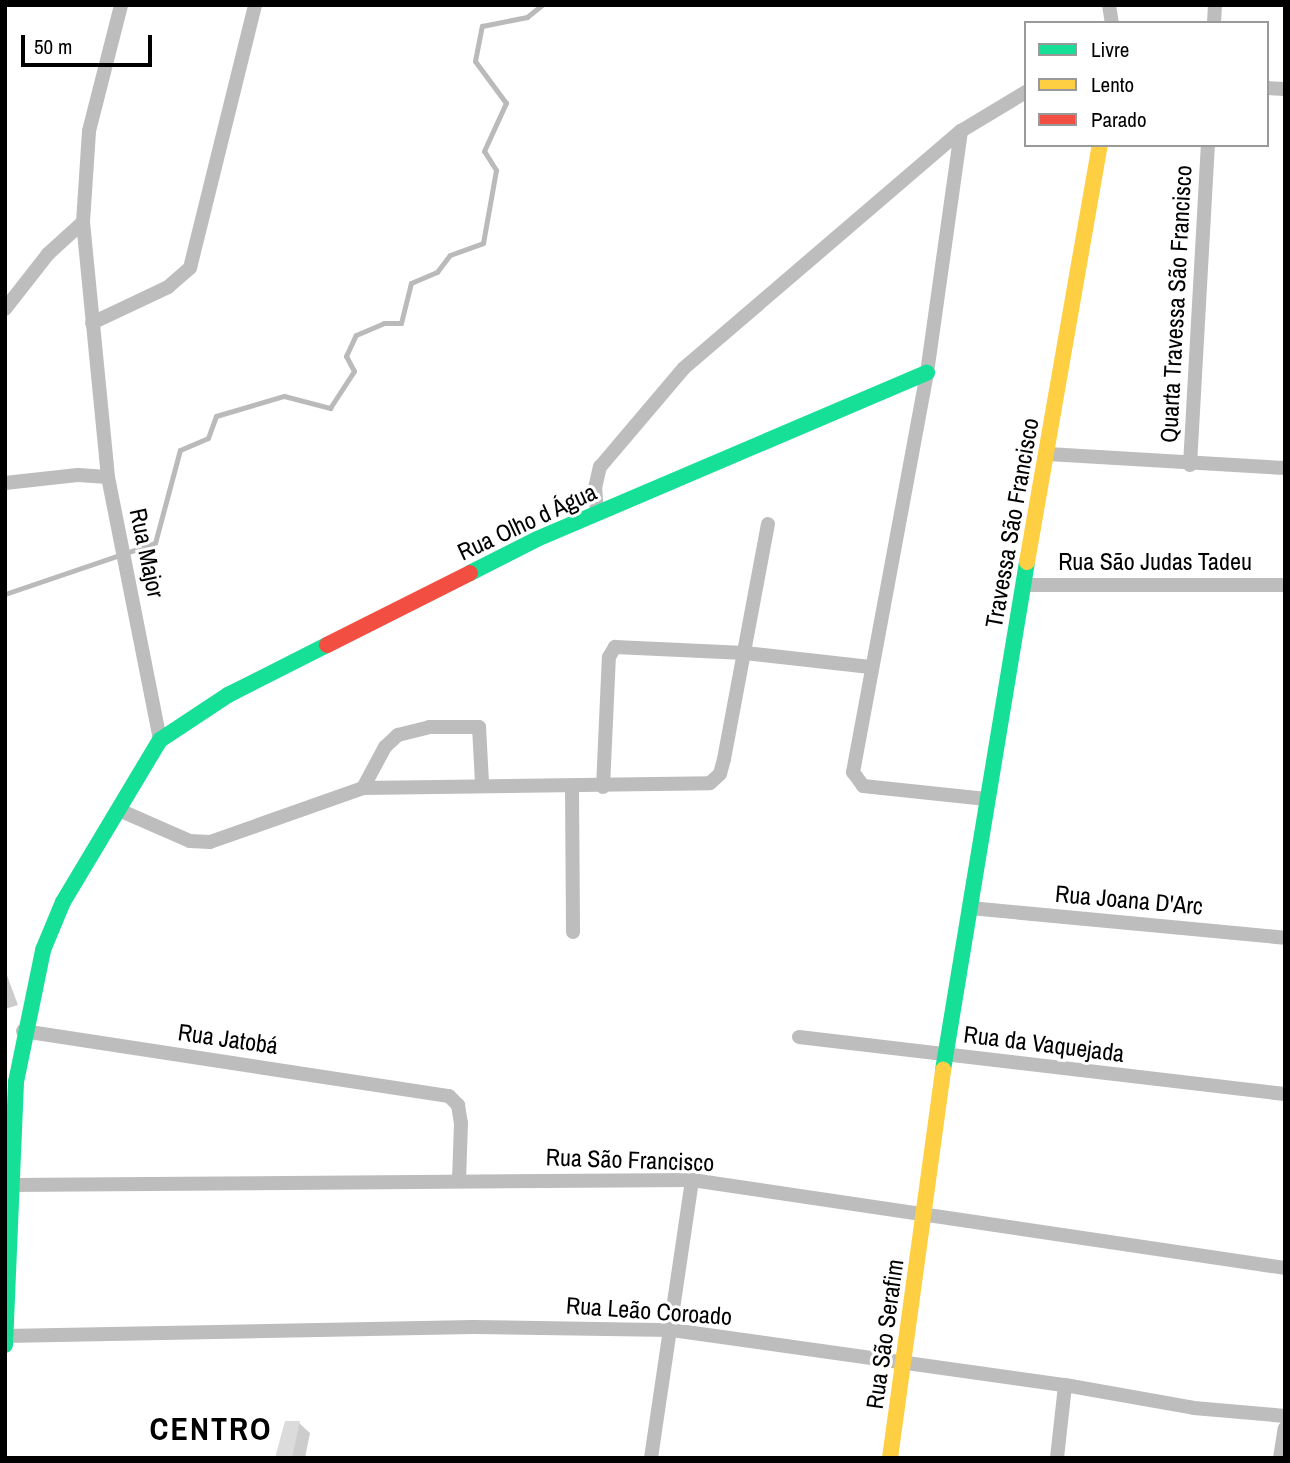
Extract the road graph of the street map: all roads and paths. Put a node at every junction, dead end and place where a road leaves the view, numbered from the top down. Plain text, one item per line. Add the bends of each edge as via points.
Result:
1 (121, 5) edge
2 (255, 5) edge
3 (1024, 93) edge
4 (961, 131) junction
5 (1100, 147) edge
6 (1208, 147) edge
7 (83, 222) junction
8 (5, 309) edge
9 (92, 323) junction
10 (927, 373) junction
11 (1048, 454) junction
12 (1190, 465) junction
13 (1285, 468) edge
14 (108, 477) junction
15 (5, 483) edge
16 (597, 514) junction
17 (768, 524) dead end
18 (1025, 585) junction
19 (1285, 585) edge
20 (745, 653) junction
21 (870, 667) junction
22 (160, 740) junction
23 (482, 783) junction
24 (572, 787) junction
25 (603, 787) junction
26 (363, 788) junction
27 (986, 799) junction
28 (119, 810) junction
29 (970, 908) junction
30 (573, 932) dead end
31 (1285, 938) edge
32 (23, 1031) junction
33 (799, 1037) dead end
34 (946, 1055) junction
35 (1285, 1094) edge
36 (459, 1180) junction
37 (692, 1180) junction
38 (9, 1185) junction
39 (924, 1216) junction
40 (1285, 1268) edge
41 (672, 1330) junction
42 (6, 1339) edge
43 (904, 1365) junction
44 (1065, 1385) junction
45 (1285, 1416) edge
46 (1285, 1428) edge
47 (651, 1458) edge
48 (890, 1458) edge
49 (1057, 1458) edge
50 (1280, 1458) edge

1 - 7 street, Rua Major via 89,131
2 - 9 street via 190,268 168,287
3 - 4 street
4 - 10 street
4 - 16 street via 684,368 600,467 595,488
5 - 11 street, Travessa São Francisco
6 - 12 street, Quarta Travessa São Francisco
7 - 8 street via 48,254
7 - 9 street, Rua Major
9 - 14 street, Rua Major
10 - 16 street, Rua Olho d Água
10 - 21 street
11 - 12 street
11 - 18 street, Travessa São Francisco
12 - 13 street
14 - 15 street via 78,475
14 - 22 street, Rua Major
16 - 22 street, Rua Olho d Água via 505,554 279,668
17 - 20 street
18 - 19 street, Rua São Judas Tadeu
18 - 27 street, Travessa São Francisco
20 - 21 street
20 - 25 street via 716,779 699,785
20 - 25 street via 633,646 612,649
21 - 27 street via 855,780 863,786
22 - 28 street
23 - 24 street
23 - 26 street
23 - 26 street via 479,727 429,727 398,735 385,747
24 - 25 street
24 - 30 street
26 - 28 street via 209,842 190,841
27 - 29 street, Travessa São Francisco
28 - 32 street via 53,924
29 - 31 street, Rua Joana D'Arc
29 - 34 street, Travessa São Francisco
32 - 36 street, Rua Jatobá via 449,1096 458,1105
32 - 38 street
33 - 34 street, Rua da Vaquejada
34 - 35 street, Rua da Vaquejada
34 - 39 street, Rua São Serafim
36 - 37 street, Rua São Francisco
36 - 38 street, Rua São Francisco
37 - 39 street, Rua São Francisco
37 - 41 street
38 - 42 street
39 - 40 street, Rua São Francisco
39 - 43 street, Rua São Serafim
41 - 42 street, Rua Leão Coroado via 473,1326
41 - 43 street, Rua Leão Coroado
41 - 47 street
43 - 44 street, Rua Leão Coroado
43 - 48 street, Rua São Serafim
44 - 45 street, Rua Leão Coroado via 1194,1408
44 - 49 street
46 - 50 street

